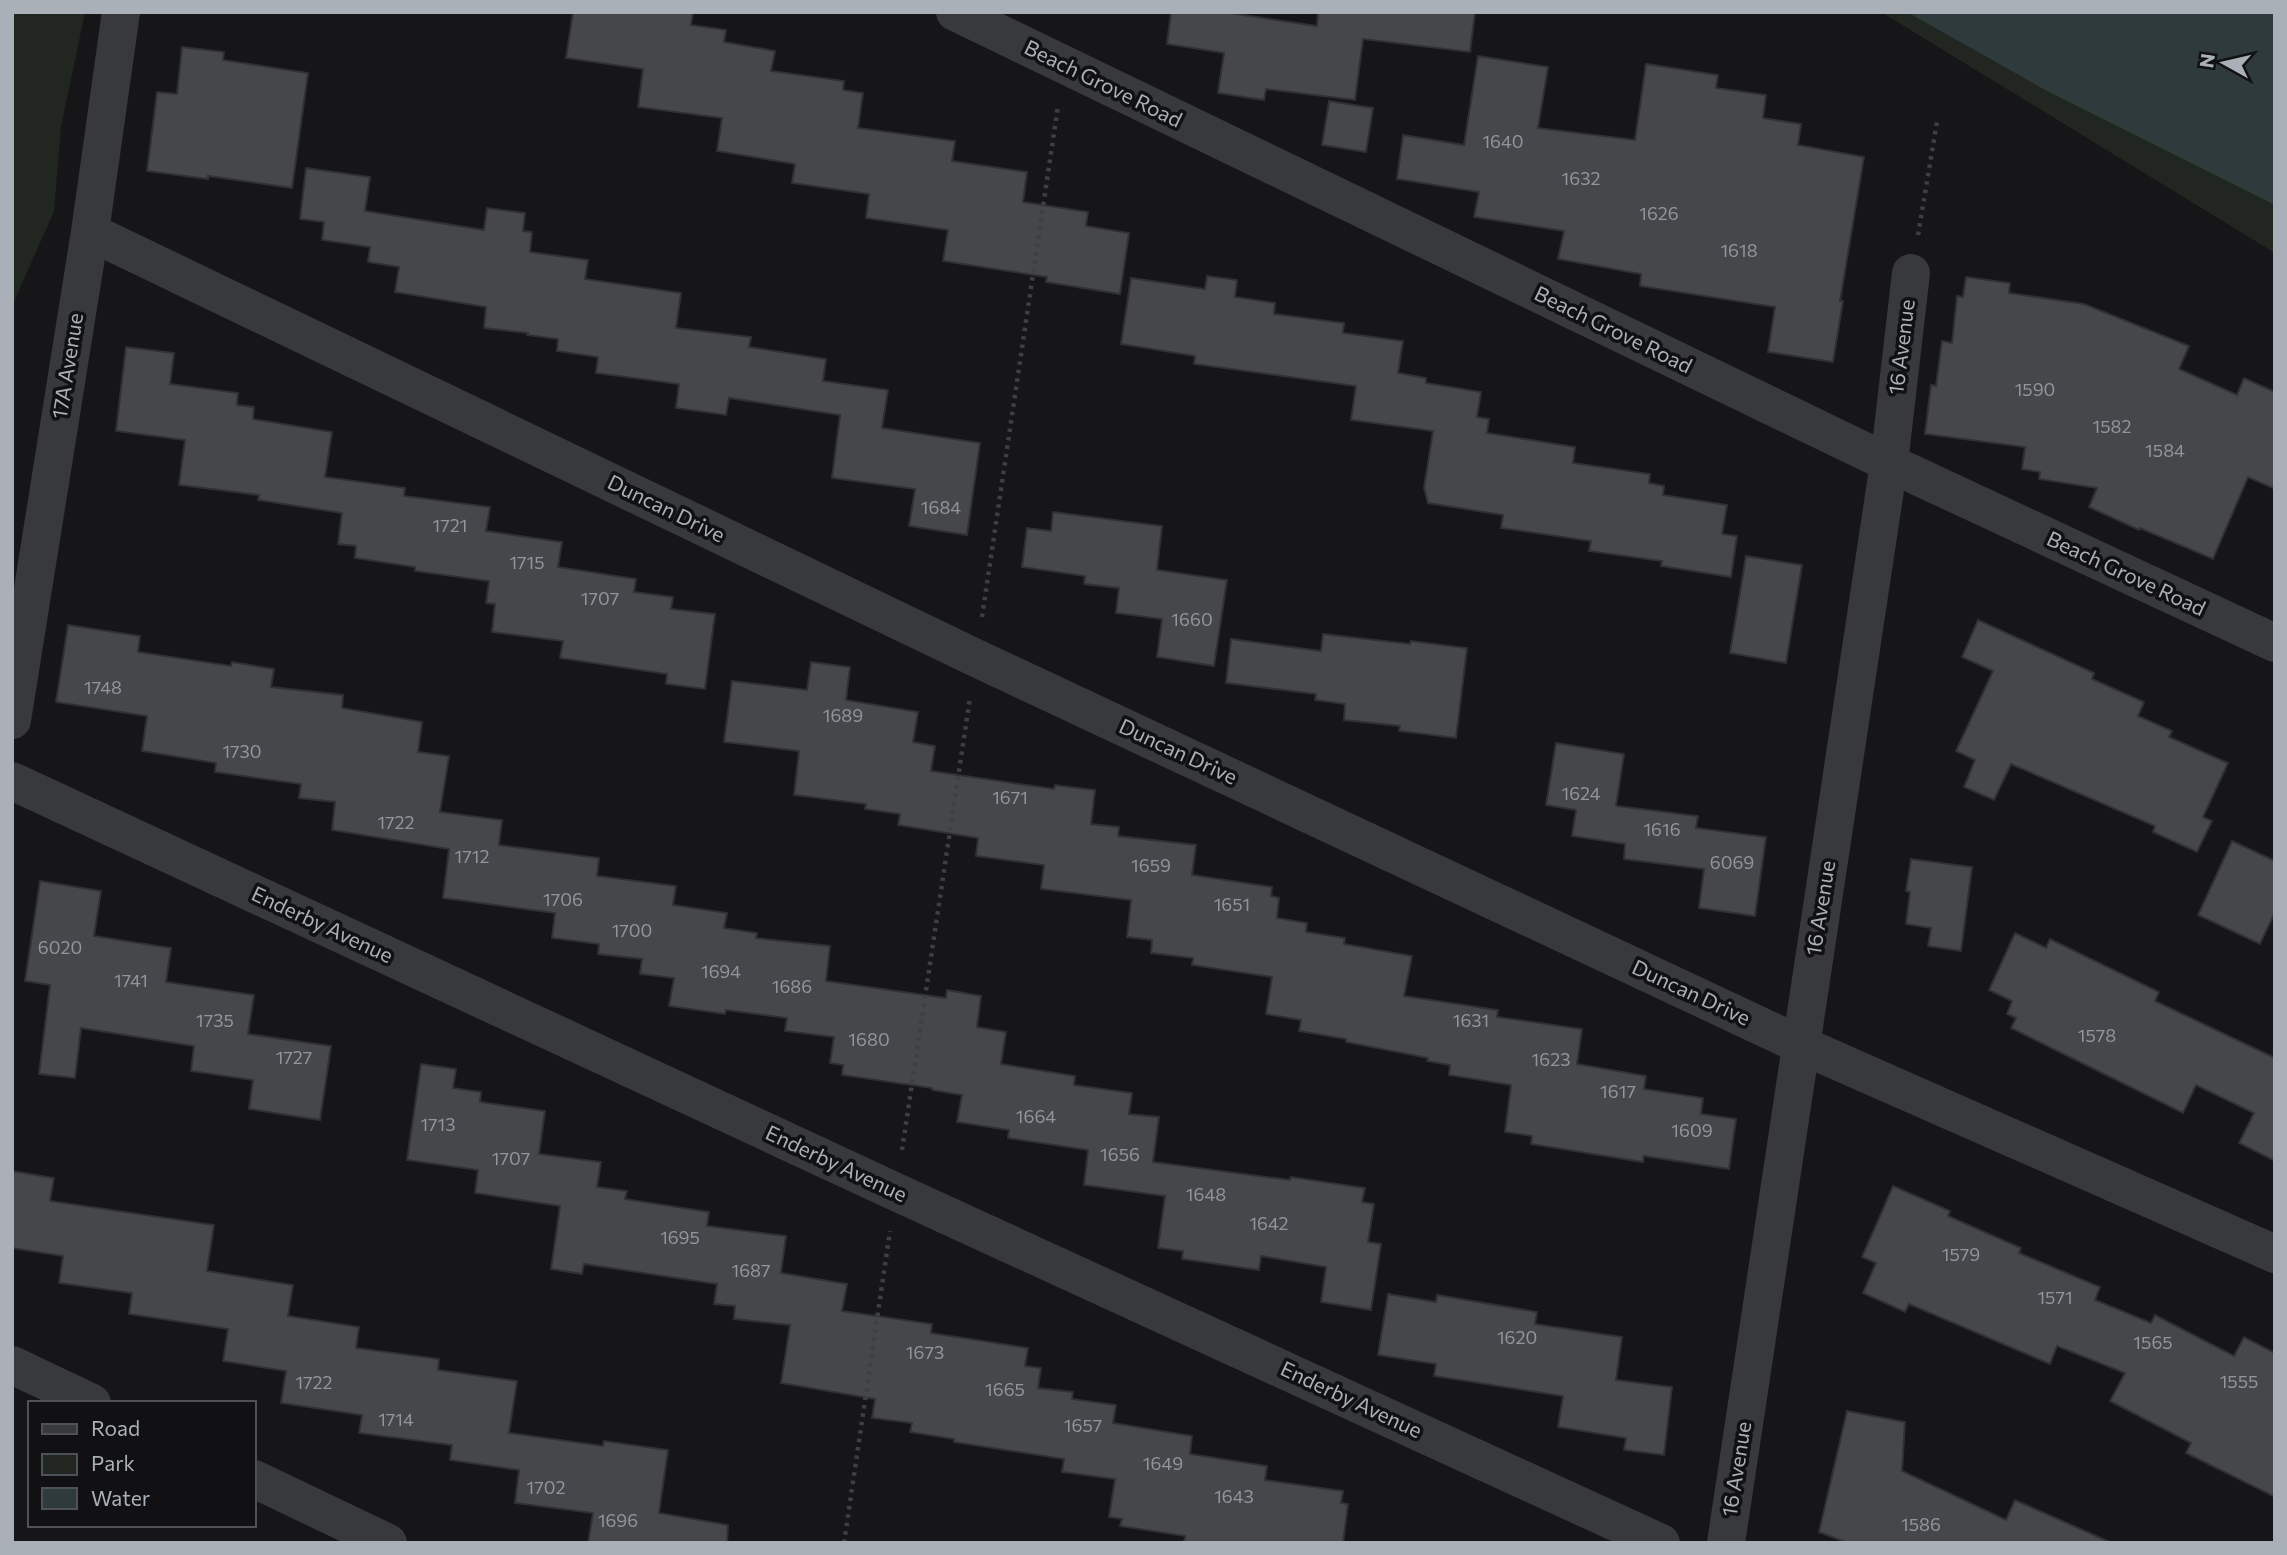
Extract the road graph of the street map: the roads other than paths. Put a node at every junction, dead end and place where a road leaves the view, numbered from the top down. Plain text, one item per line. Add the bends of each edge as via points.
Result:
1 (121, 12) edge
2 (954, 12) edge
3 (90, 232) junction
4 (1911, 273) road end
5 (1889, 463) junction
6 (2275, 643) edge
7 (12, 720) edge
8 (12, 780) edge
9 (1801, 1045) junction
10 (2275, 1254) edge
11 (12, 1365) edge
12 (88, 1401) edge
13 (256, 1480) edge
14 (388, 1543) edge
15 (1661, 1543) edge
16 (1726, 1543) edge

1 - 3 street, 17A Avenue
2 - 5 street, Beach Grove Road
3 - 7 street, 17A Avenue
3 - 9 street, Duncan Drive via 976,658
4 - 5 street, 16 Avenue
5 - 6 street, Beach Grove Road
5 - 9 street, 16 Avenue
8 - 15 street, Enderby Avenue
9 - 10 street, Duncan Drive
9 - 16 street, 16 Avenue
11 - 12 street
13 - 14 street

